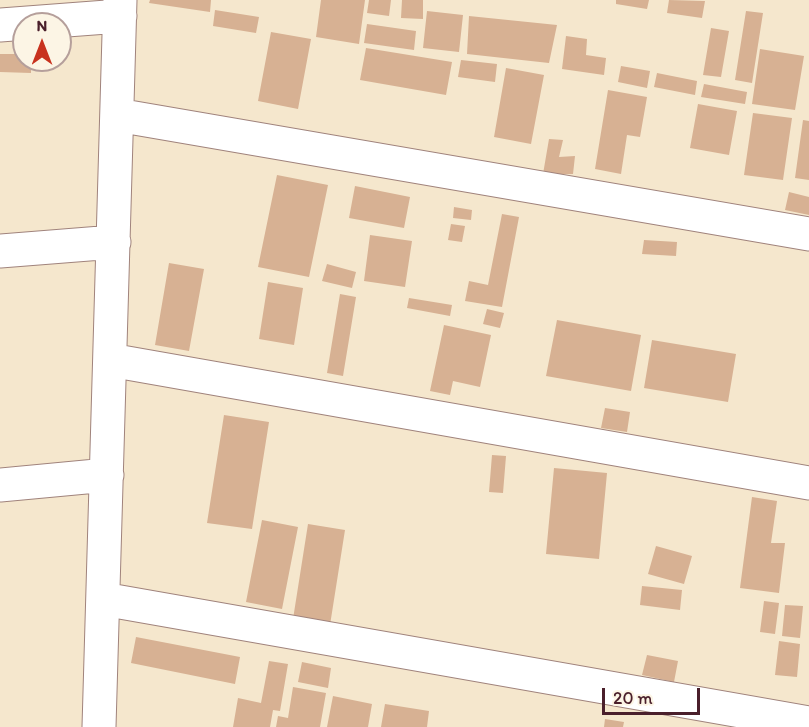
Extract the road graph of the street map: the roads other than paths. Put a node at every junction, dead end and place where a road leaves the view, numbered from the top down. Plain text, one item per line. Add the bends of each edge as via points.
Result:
1 (120, 8) edge
2 (0, 25) edge
3 (117, 115) junction
4 (809, 234) edge
5 (114, 242) junction
6 (0, 251) edge
7 (110, 360) junction
8 (107, 475) junction
9 (809, 483) edge
10 (0, 485) edge
11 (103, 599) junction
12 (809, 723) edge
13 (99, 727) edge

1 - 2 street
1 - 3 street
3 - 4 street
3 - 5 street
5 - 6 street
5 - 7 street
7 - 8 street
7 - 9 street
8 - 10 street
8 - 11 street
11 - 12 street
11 - 13 street

